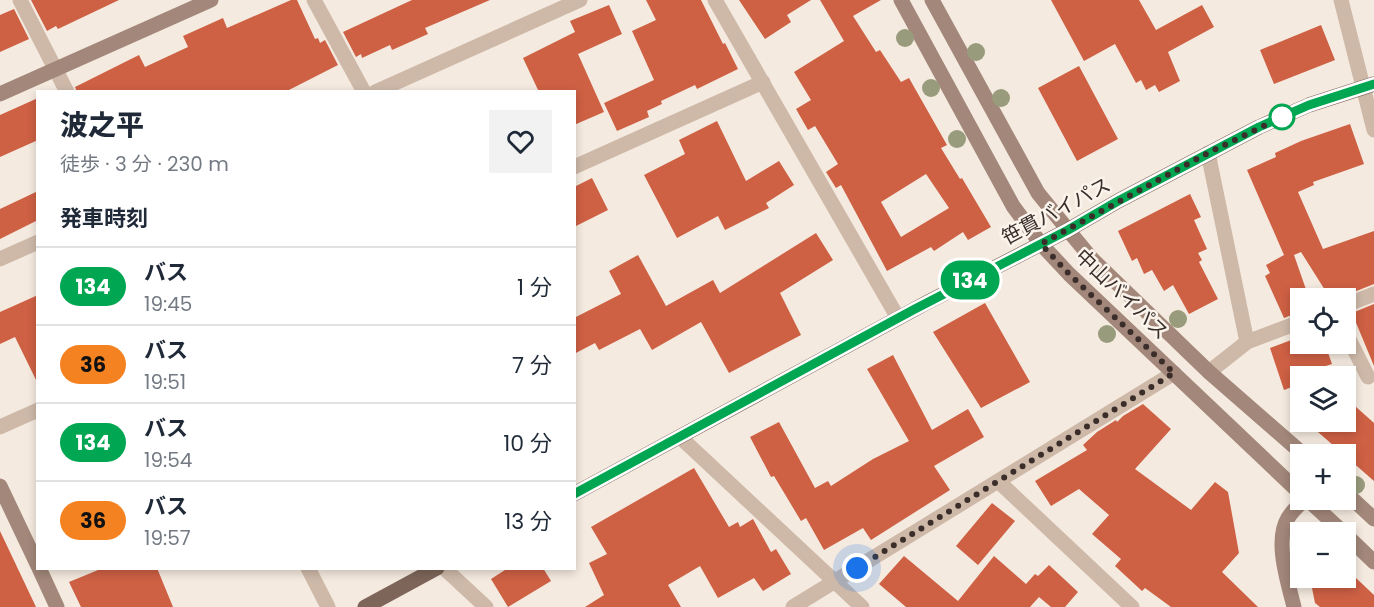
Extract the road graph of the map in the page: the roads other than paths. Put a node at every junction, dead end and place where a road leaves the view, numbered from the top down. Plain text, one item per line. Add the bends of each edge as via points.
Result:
1 (20, 0) edge
2 (211, 0) edge
3 (314, 0) edge
4 (580, 0) edge
5 (715, 0) edge
6 (902, 0) edge
7 (932, 0) edge
8 (1341, 0) edge
9 (55, 69) junction
10 (762, 82) junction
11 (1369, 86) edge
12 (66, 90) edge
13 (363, 90) edge
14 (379, 90) edge
15 (0, 94) edge
16 (1374, 130) edge
17 (1208, 153) junction
18 (576, 166) edge
19 (1068, 230) junction
20 (36, 243) edge
21 (1041, 244) junction
22 (0, 259) edge
23 (1374, 294) edge
24 (1356, 301) edge
25 (898, 318) junction
26 (1290, 326) edge
27 (1247, 342) junction
28 (1356, 353) edge
29 (1209, 372) junction
30 (1174, 373) junction
31 (1368, 377) dead end
32 (36, 411) edge
33 (0, 427) edge
34 (680, 437) junction
35 (1292, 444) edge
36 (998, 481) junction
37 (1290, 483) edge
38 (0, 486) edge
39 (576, 490) edge
40 (1356, 502) edge
41 (1296, 510) edge
42 (1317, 510) edge
43 (1374, 519) edge
44 (1331, 522) edge
45 (1356, 545) edge
46 (1374, 562) edge
47 (36, 563) edge
48 (39, 570) edge
49 (309, 570) edge
50 (433, 570) edge
51 (446, 570) edge
52 (834, 581) junction
53 (57, 607) edge
54 (328, 607) edge
55 (364, 607) edge
56 (486, 607) edge
57 (793, 607) edge
58 (862, 607) edge
59 (1132, 607) edge
60 (1294, 607) edge

1 - 9 street
2 - 9 street
3 - 13 street
4 - 14 street
5 - 10 street
6 - 21 street, 中山バイパス via 1013,206
7 - 19 street, 中山バイパス via 1038,193
8 - 11 street
9 - 12 street
9 - 15 street
10 - 18 street
10 - 25 street
11 - 16 street
11 - 17 main road, 笹貫バイパス via 1309,105
17 - 19 main road, 笹貫バイパス
17 - 27 street
19 - 21 main road, 笹貫バイパス
19 - 29 street, 中山バイパス via 1092,259
20 - 22 street
21 - 25 main road, 笹貫バイパス
21 - 30 street, 中山バイパス
23 - 24 street
25 - 34 main road, 笹貫バイパス
26 - 27 street
27 - 29 street
28 - 31 street
29 - 35 street, 中山バイパス
30 - 36 street
30 - 37 street, 中山バイパス
32 - 33 street
34 - 39 main road, 笹貫バイパス
34 - 52 street
36 - 52 street
36 - 59 street
38 - 47 street
40 - 43 street
41 - 60 street via 1288,518 1282,538
42 - 44 street
45 - 46 street
48 - 53 street
49 - 54 street
50 - 55 main road
51 - 56 street
52 - 57 street
52 - 58 street

